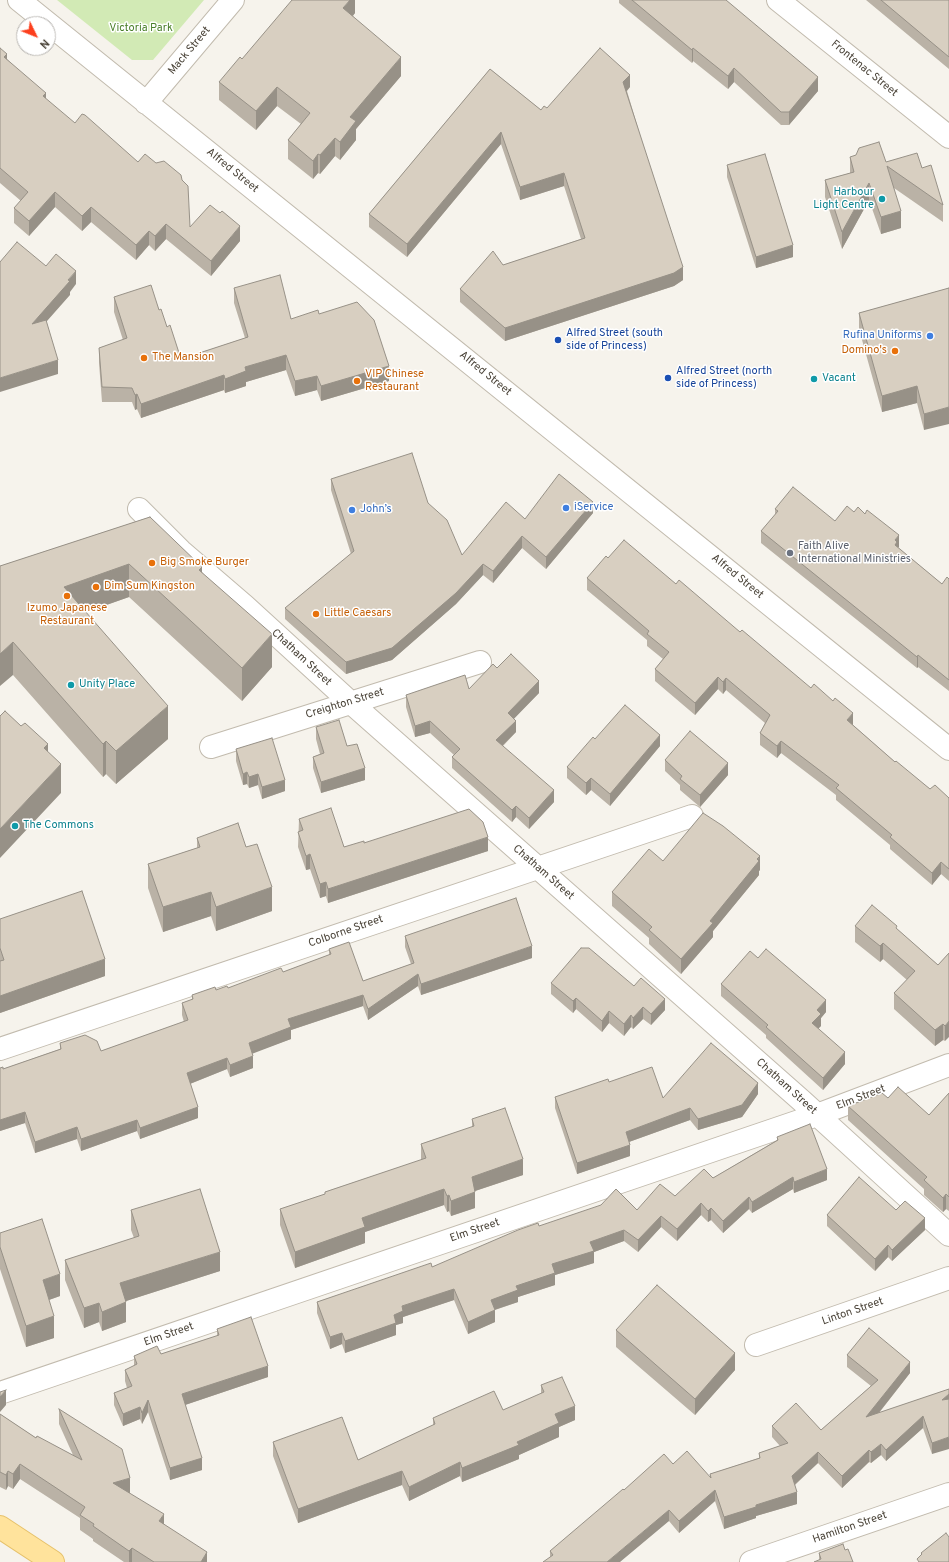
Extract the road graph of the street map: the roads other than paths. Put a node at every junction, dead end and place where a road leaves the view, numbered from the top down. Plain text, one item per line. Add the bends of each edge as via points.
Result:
1 (19, 0) edge
2 (233, 0) edge
3 (778, 0) edge
4 (146, 103) junction
5 (949, 138) edge
6 (139, 509) dead end
7 (480, 662) dead end
8 (350, 702) junction
9 (211, 747) dead end
10 (949, 749) edge
11 (692, 816) dead end
12 (538, 868) junction
13 (0, 1049) edge
14 (949, 1065) edge
15 (817, 1115) junction
16 (949, 1235) edge
17 (949, 1278) edge
18 (756, 1345) dead end
19 (0, 1393) edge
20 (949, 1494) edge
21 (0, 1527) edge
22 (52, 1562) edge
23 (751, 1562) edge

1 - 4 street, Alfred Street
2 - 4 street, Mack Street
3 - 5 street, Frontenac Street
4 - 10 street, Alfred Street
6 - 8 street, Chatham Street via 181,551
7 - 8 street, Creighton Street
8 - 9 street, Creighton Street
8 - 12 street, Chatham Street
11 - 12 street, Colborne Street
12 - 13 street, Colborne Street
12 - 15 street, Chatham Street
14 - 15 street, Elm Street
15 - 16 street, Chatham Street
15 - 19 street, Elm Street
17 - 18 street, Linton Street
20 - 23 street, Hamilton Street
21 - 22 main road

